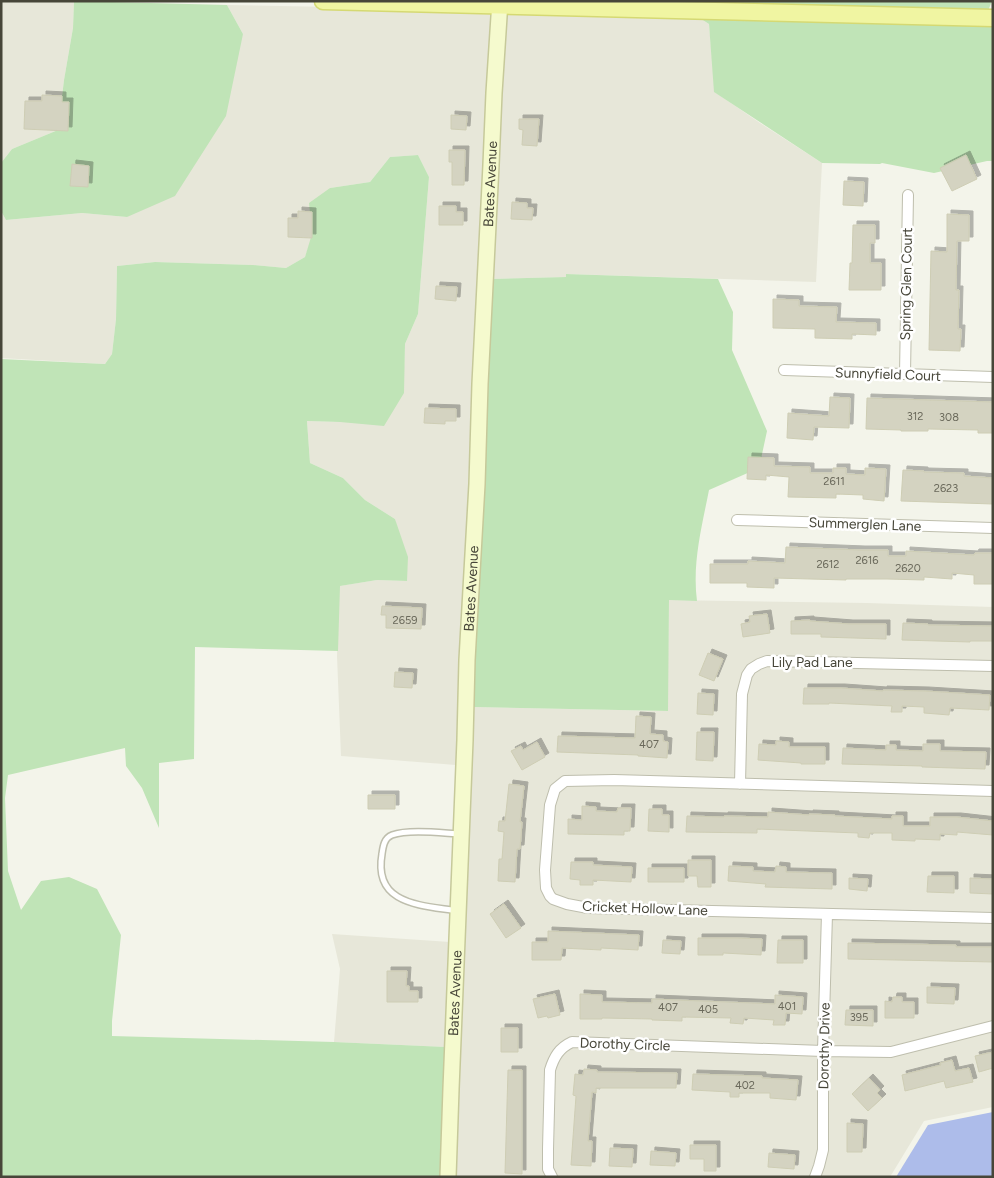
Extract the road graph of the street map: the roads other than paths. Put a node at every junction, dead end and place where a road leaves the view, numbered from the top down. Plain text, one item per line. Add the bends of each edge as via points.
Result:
1 (323, 1) edge
2 (500, 3) edge
3 (993, 18) edge
4 (908, 195) dead end
5 (784, 370) dead end
6 (905, 374) junction
7 (993, 377) edge
8 (737, 520) dead end
9 (993, 528) edge
10 (993, 666) edge
11 (740, 784) junction
12 (993, 791) edge
13 (461, 834) junction
14 (458, 911) junction
15 (827, 914) junction
16 (993, 918) edge
17 (993, 1026) edge
18 (823, 1050) junction
19 (448, 1177) edge
20 (552, 1177) edge
21 (815, 1177) edge

1 - 2 main road
2 - 3 main road
2 - 13 street, Bates Avenue
4 - 6 street, Spring Glen Court
5 - 6 street, Sunnyfield Court
6 - 7 street, Sunnyfield Court
8 - 9 street, Summerglen Lane
10 - 11 street, Lily Pad Lane via 776,661 759,664 747,675 742,694
11 - 12 street, Cricket Hollow Lane
11 - 15 street, Cricket Hollow Lane via 614,780 560,784 555,789 548,820 546,888 550,896 567,904 588,908
13 - 14 street, Bates Avenue
13 - 14 lane via 389,836 380,862 383,882 395,897
14 - 19 street, Bates Avenue
15 - 16 street, Cricket Hollow Lane
15 - 18 street, Dorothy Drive
17 - 18 street, Dorothy Circle via 891,1052
18 - 20 street, Dorothy Circle via 572,1042 556,1053 550,1070 548,1169
18 - 21 street, Dorothy Drive via 823,1150

